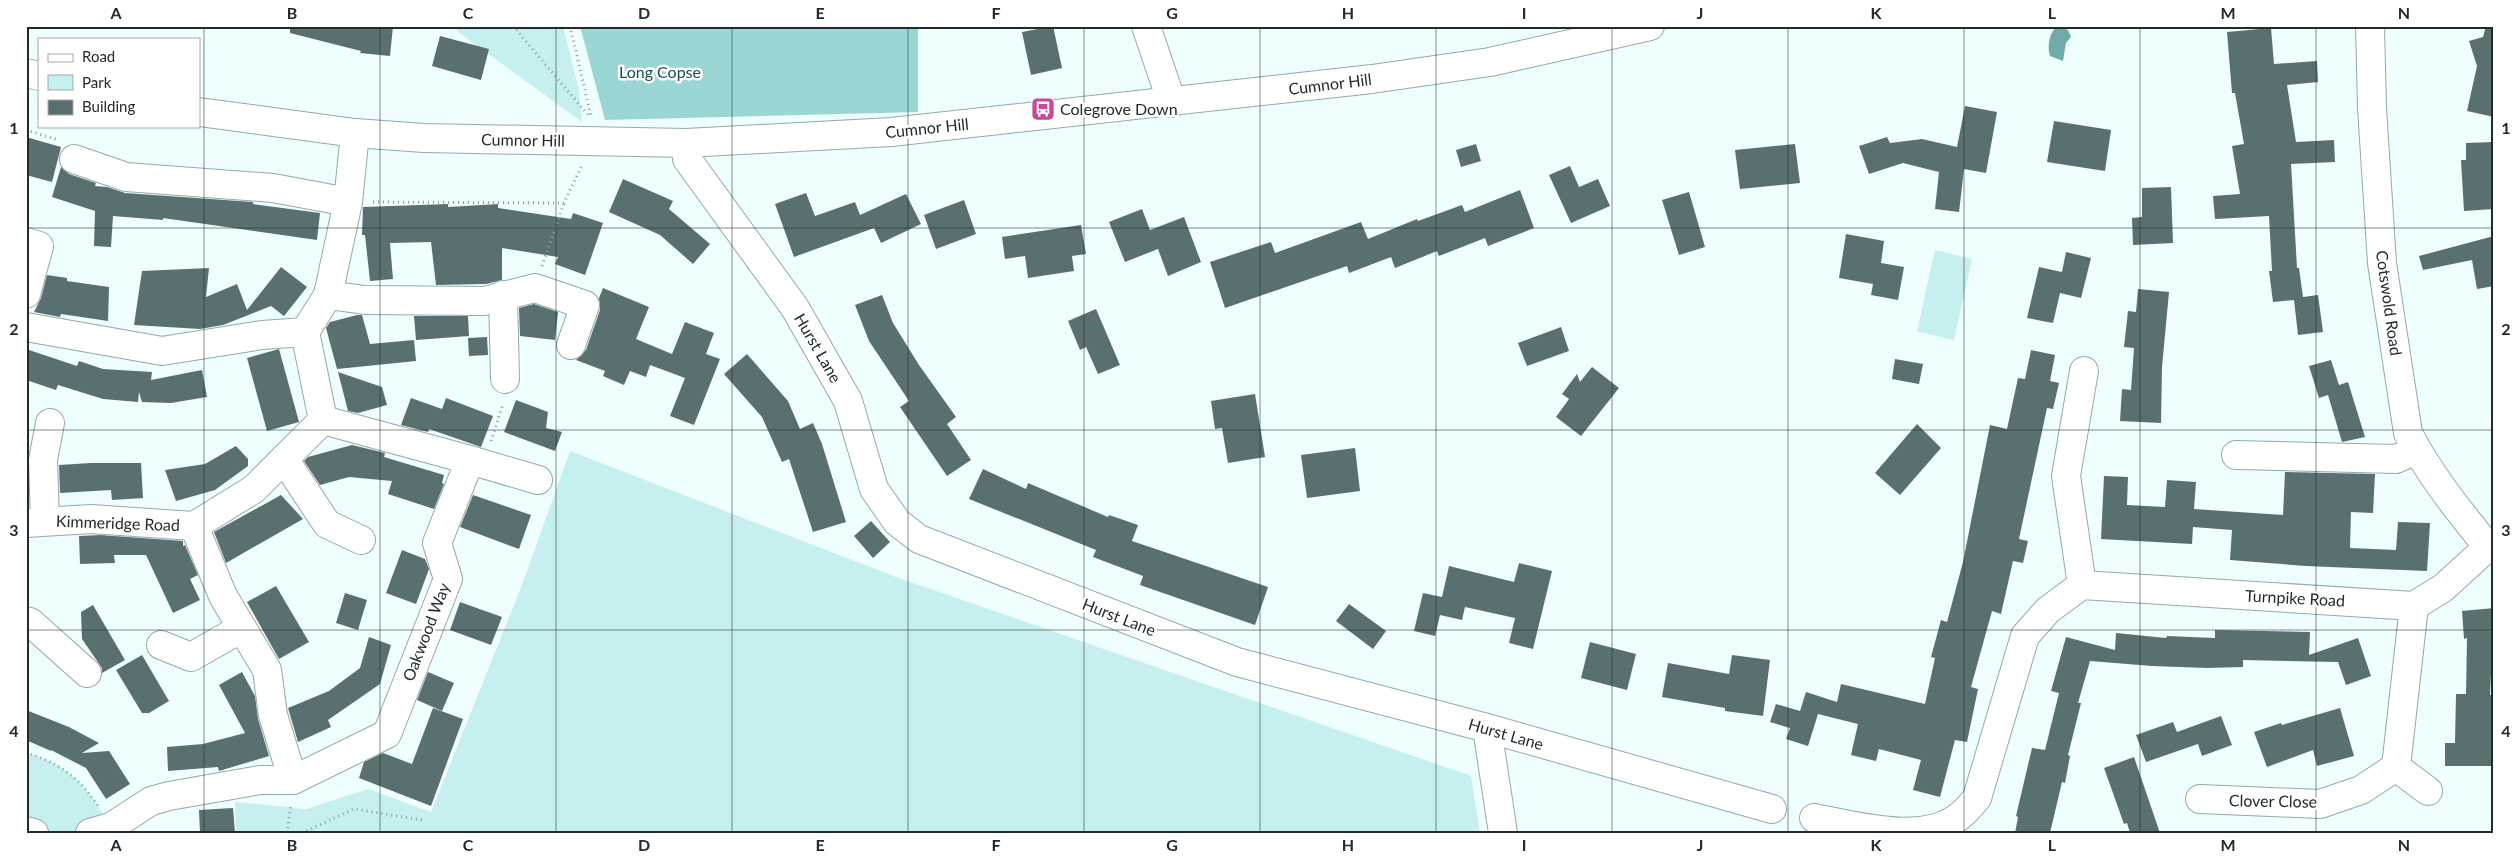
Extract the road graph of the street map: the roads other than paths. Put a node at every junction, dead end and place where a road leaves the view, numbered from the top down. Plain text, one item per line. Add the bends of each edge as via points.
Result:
1 (1146, 26) edge
2 (1650, 26) edge
3 (2370, 26) edge
4 (1172, 103) junction
5 (200, 112) edge
6 (355, 133) junction
7 (686, 143) junction
8 (74, 159) dead end
9 (348, 202) junction
10 (26, 242) edge
11 (26, 294) edge
12 (328, 295) junction
13 (503, 295) junction
14 (26, 327) edge
15 (306, 332) junction
16 (571, 345) dead end
17 (2084, 371) dead end
18 (505, 379) road end
19 (323, 420) junction
20 (50, 424) dead end
21 (2417, 450) junction
22 (2236, 455) dead end
23 (284, 459) junction
24 (477, 462) junction
25 (538, 480) dead end
26 (35, 522) edge
27 (194, 526) junction
28 (361, 540) dead end
29 (2491, 548) edge
30 (2082, 585) junction
31 (2414, 606) junction
32 (26, 621) edge
33 (242, 628) junction
34 (161, 645) dead end
35 (87, 673) dead end
36 (1487, 728) junction
37 (2396, 767) junction
38 (293, 780) junction
39 (2428, 791) dead end
40 (2200, 799) dead end
41 (1772, 809) dead end
42 (1814, 818) dead end
43 (26, 831) edge
44 (105, 831) edge
45 (34, 833) edge
46 (1502, 833) edge

1 - 4 street
2 - 4 street, Cumnor Hill via 1490,62 1372,80
3 - 21 street, Cotswold Road via 2382,263 2408,432
4 - 7 street, Cumnor Hill via 891,132
5 - 6 street, Cumnor Hill
6 - 7 street, Cumnor Hill via 424,138
6 - 9 street
7 - 36 street, Hurst Lane via 687,159 795,308 848,402 874,489 897,522 919,539 1237,662
8 - 9 street via 126,178 274,188
9 - 12 street
10 - 11 street via 39,246
12 - 13 street via 366,300 484,301
12 - 15 street
13 - 16 street via 535,288 585,305
13 - 18 street
14 - 15 street via 162,351 262,334
15 - 19 street
17 - 30 street via 2066,476
19 - 23 street, Kimmeridge Road
19 - 24 street
20 - 26 street
21 - 22 street via 2396,459
21 - 29 street, Cotswold Road via 2460,513
23 - 27 street, Kimmeridge Road via 254,489
23 - 28 street via 327,524
24 - 25 street
24 - 38 street, Oakwood Way via 437,544 448,579 387,734
26 - 27 street, Kimmeridge Road via 91,519
27 - 33 street via 223,596
29 - 31 street via 2443,588
30 - 31 street, Turnpike Road
30 - 42 street via 2048,610 2025,636 1977,798 1960,816 1928,830 1893,833
31 - 37 street
32 - 35 street
33 - 34 street via 191,657
33 - 38 street via 267,670 274,715
36 - 41 street, Hurst Lane
36 - 46 street
37 - 39 street
37 - 40 street, Clover Close via 2361,790 2320,804
38 - 44 street, Oakwood Way via 260,780 151,801
43 - 45 street

